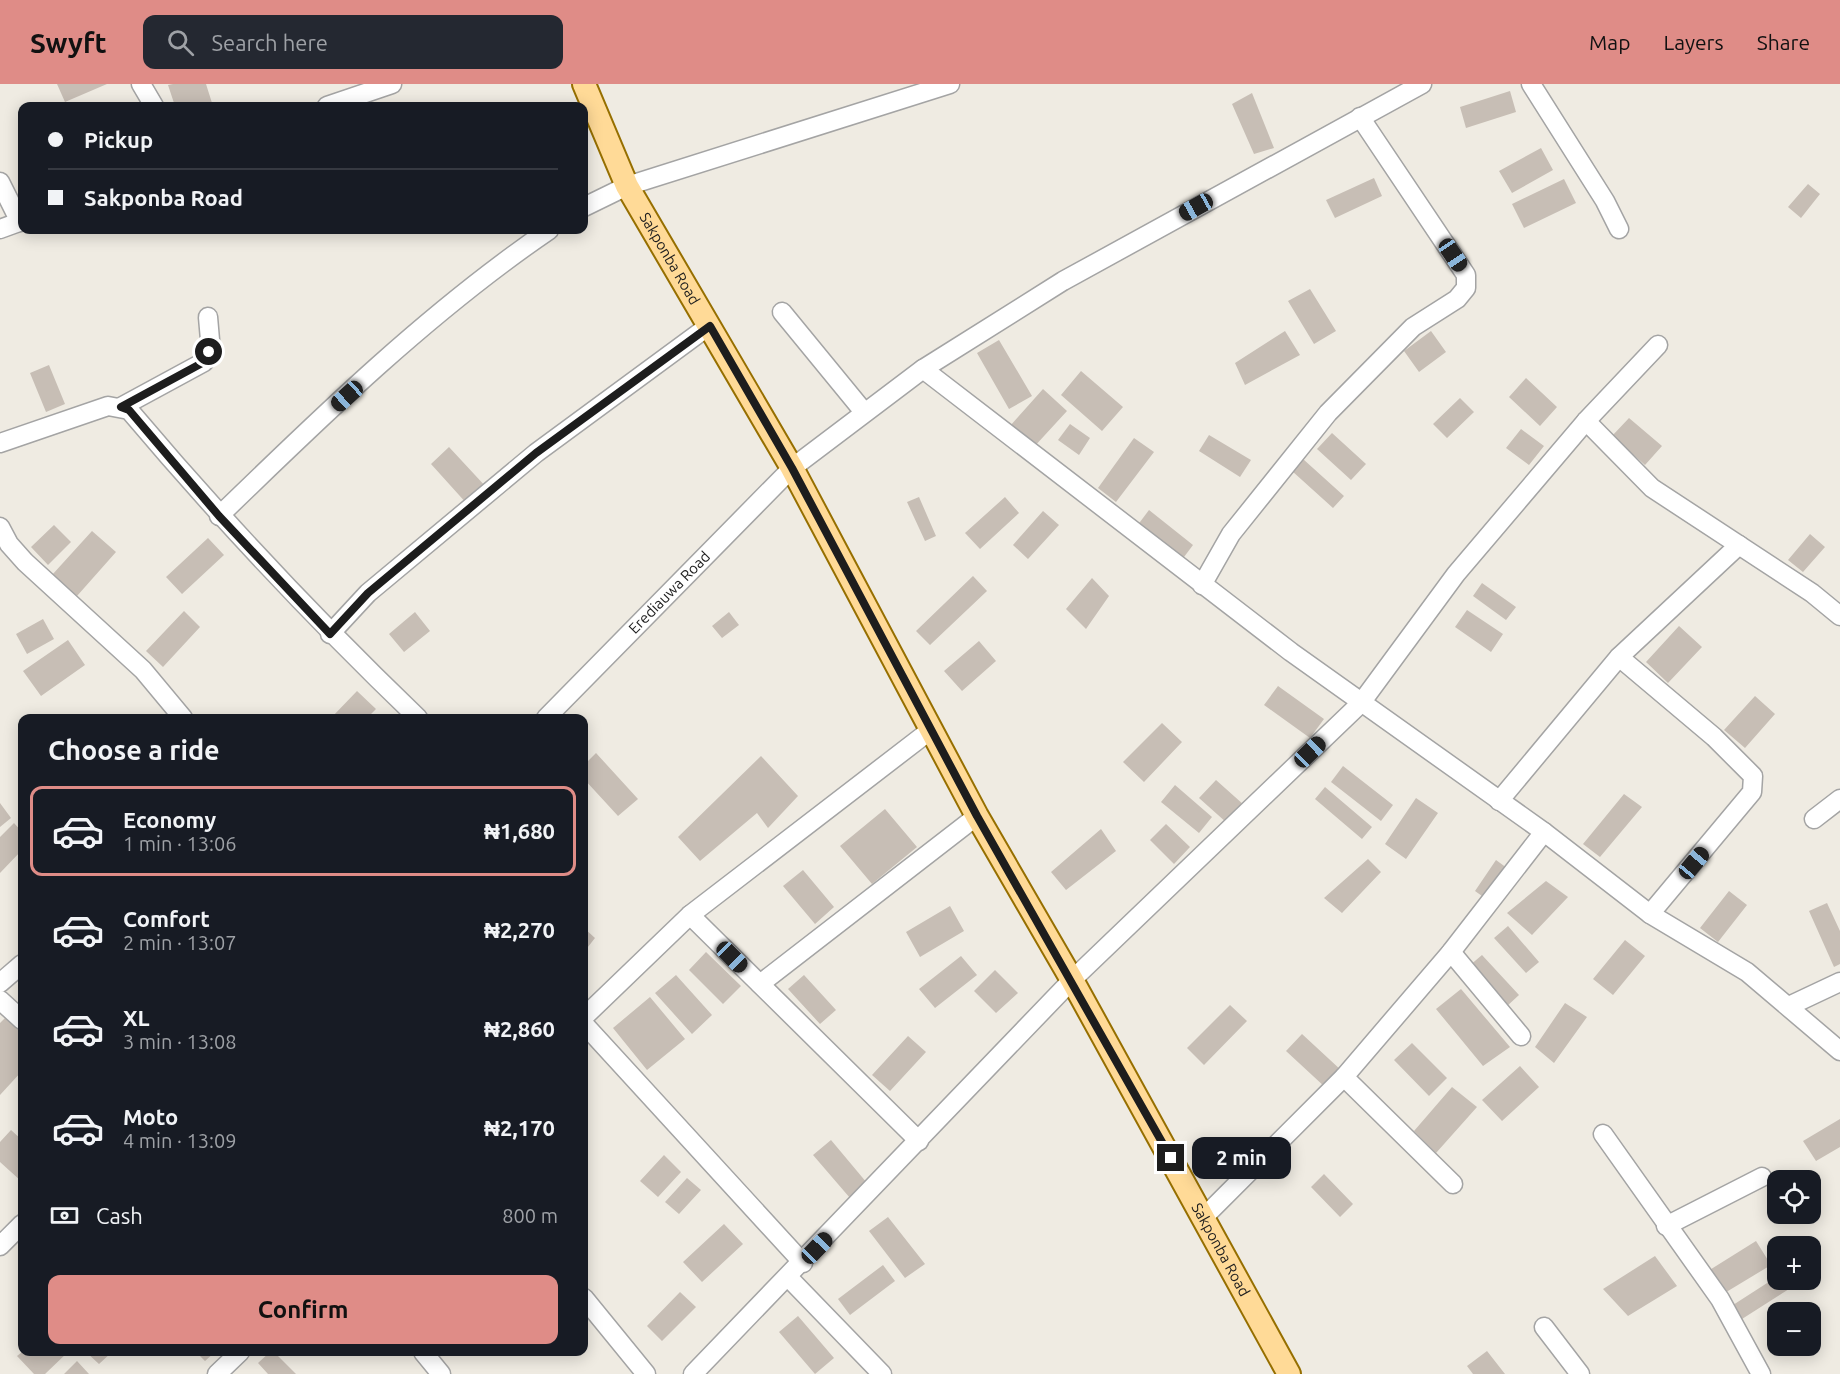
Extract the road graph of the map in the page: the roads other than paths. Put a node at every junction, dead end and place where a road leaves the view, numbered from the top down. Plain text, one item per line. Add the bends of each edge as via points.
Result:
1 (141, 84) edge
2 (392, 84) edge
3 (584, 84) edge
4 (950, 84) edge
5 (1422, 84) edge
6 (1531, 84) edge
7 (346, 91) edge
8 (152, 102) edge
9 (332, 102) edge
10 (1360, 117) junction
11 (0, 182) edge
12 (627, 186) junction
13 (588, 205) edge
14 (18, 216) edge
15 (18, 223) edge
16 (0, 229) edge
17 (1619, 229) dead end
18 (544, 234) edge
19 (782, 312) dead end
20 (208, 317) dead end
21 (710, 326) junction
22 (1658, 345) dead end
23 (923, 369) junction
24 (121, 407) junction
25 (864, 412) junction
26 (1586, 421) junction
27 (0, 443) edge
28 (792, 468) junction
29 (219, 516) junction
30 (0, 527) edge
31 (1739, 545) junction
32 (1202, 585) junction
33 (1840, 616) edge
34 (330, 634) junction
35 (1620, 657) junction
36 (1361, 703) junction
37 (180, 714) edge
38 (414, 714) edge
39 (550, 714) edge
40 (932, 729) junction
41 (1840, 799) edge
42 (1498, 801) junction
43 (977, 816) junction
44 (1814, 819) dead end
45 (1545, 832) junction
46 (1650, 914) junction
47 (690, 915) junction
48 (1451, 952) junction
49 (18, 967) edge
50 (1072, 980) junction
51 (1840, 982) edge
52 (0, 983) edge
53 (760, 984) junction
54 (0, 1000) edge
55 (1789, 1006) junction
56 (588, 1013) edge
57 (18, 1016) edge
58 (588, 1028) edge
59 (1521, 1036) dead end
60 (1840, 1051) edge
61 (1344, 1077) junction
62 (1603, 1134) dead end
63 (919, 1141) junction
64 (1762, 1177) dead end
65 (1453, 1184) dead end
66 (1204, 1217) junction
67 (1666, 1226) junction
68 (18, 1228) edge
69 (0, 1245) edge
70 (803, 1263) junction
71 (788, 1277) junction
72 (588, 1303) edge
73 (1544, 1327) dead end
74 (236, 1356) edge
75 (426, 1356) edge
76 (217, 1374) edge
77 (441, 1374) edge
78 (646, 1374) edge
79 (693, 1374) edge
80 (882, 1374) edge
81 (1289, 1374) edge
82 (1580, 1374) edge
83 (1761, 1374) edge

1 - 8 street
2 - 7 street
3 - 12 main road, Sakponba Road
4 - 12 street
5 - 10 street, Erediauwa Road
6 - 17 street
7 - 9 street
10 - 23 street, Erediauwa Road via 1063,281
10 - 32 street via 1466,275 1466,288 1458,299 1413,327 1328,413 1231,534
11 - 14 street
12 - 13 street
12 - 21 main road, Sakponba Road
15 - 16 street
18 - 29 street via 428,323 281,454
19 - 25 street
20 - 24 street via 210,340 204,362
21 - 28 main road, Sakponba Road
21 - 34 street via 536,453 368,593
22 - 26 street
23 - 25 street, Erediauwa Road
23 - 32 street
24 - 27 street via 108,406
24 - 29 street via 129,410
25 - 28 street, Erediauwa Road
26 - 31 street via 1652,488
26 - 36 street via 1456,574
28 - 39 street, Erediauwa Road
28 - 40 main road, Sakponba Road
29 - 34 street
30 - 37 street via 26,562 143,670
31 - 33 street
31 - 35 street
32 - 36 street
34 - 38 street
35 - 42 street
35 - 46 street via 1714,737 1753,776 1754,784 1752,792
36 - 42 street
36 - 50 street
40 - 43 main road, Sakponba Road
40 - 47 street
41 - 44 street
42 - 45 street
43 - 50 main road, Sakponba Road
43 - 53 street
45 - 46 street
45 - 48 street
46 - 55 street via 1747,972
47 - 53 street
47 - 56 street
48 - 59 street
48 - 61 street
49 - 52 street
50 - 63 street
50 - 66 main road, Sakponba Road
51 - 55 street
53 - 63 street
54 - 57 street
55 - 60 street
58 - 70 street
61 - 65 street
61 - 66 street
62 - 67 street
63 - 70 street
64 - 67 street
66 - 81 main road, Sakponba Road
67 - 83 street via 1720,1299
68 - 69 street
70 - 71 street
71 - 79 street
71 - 80 street
72 - 78 street
73 - 82 street
74 - 76 street
75 - 77 street

